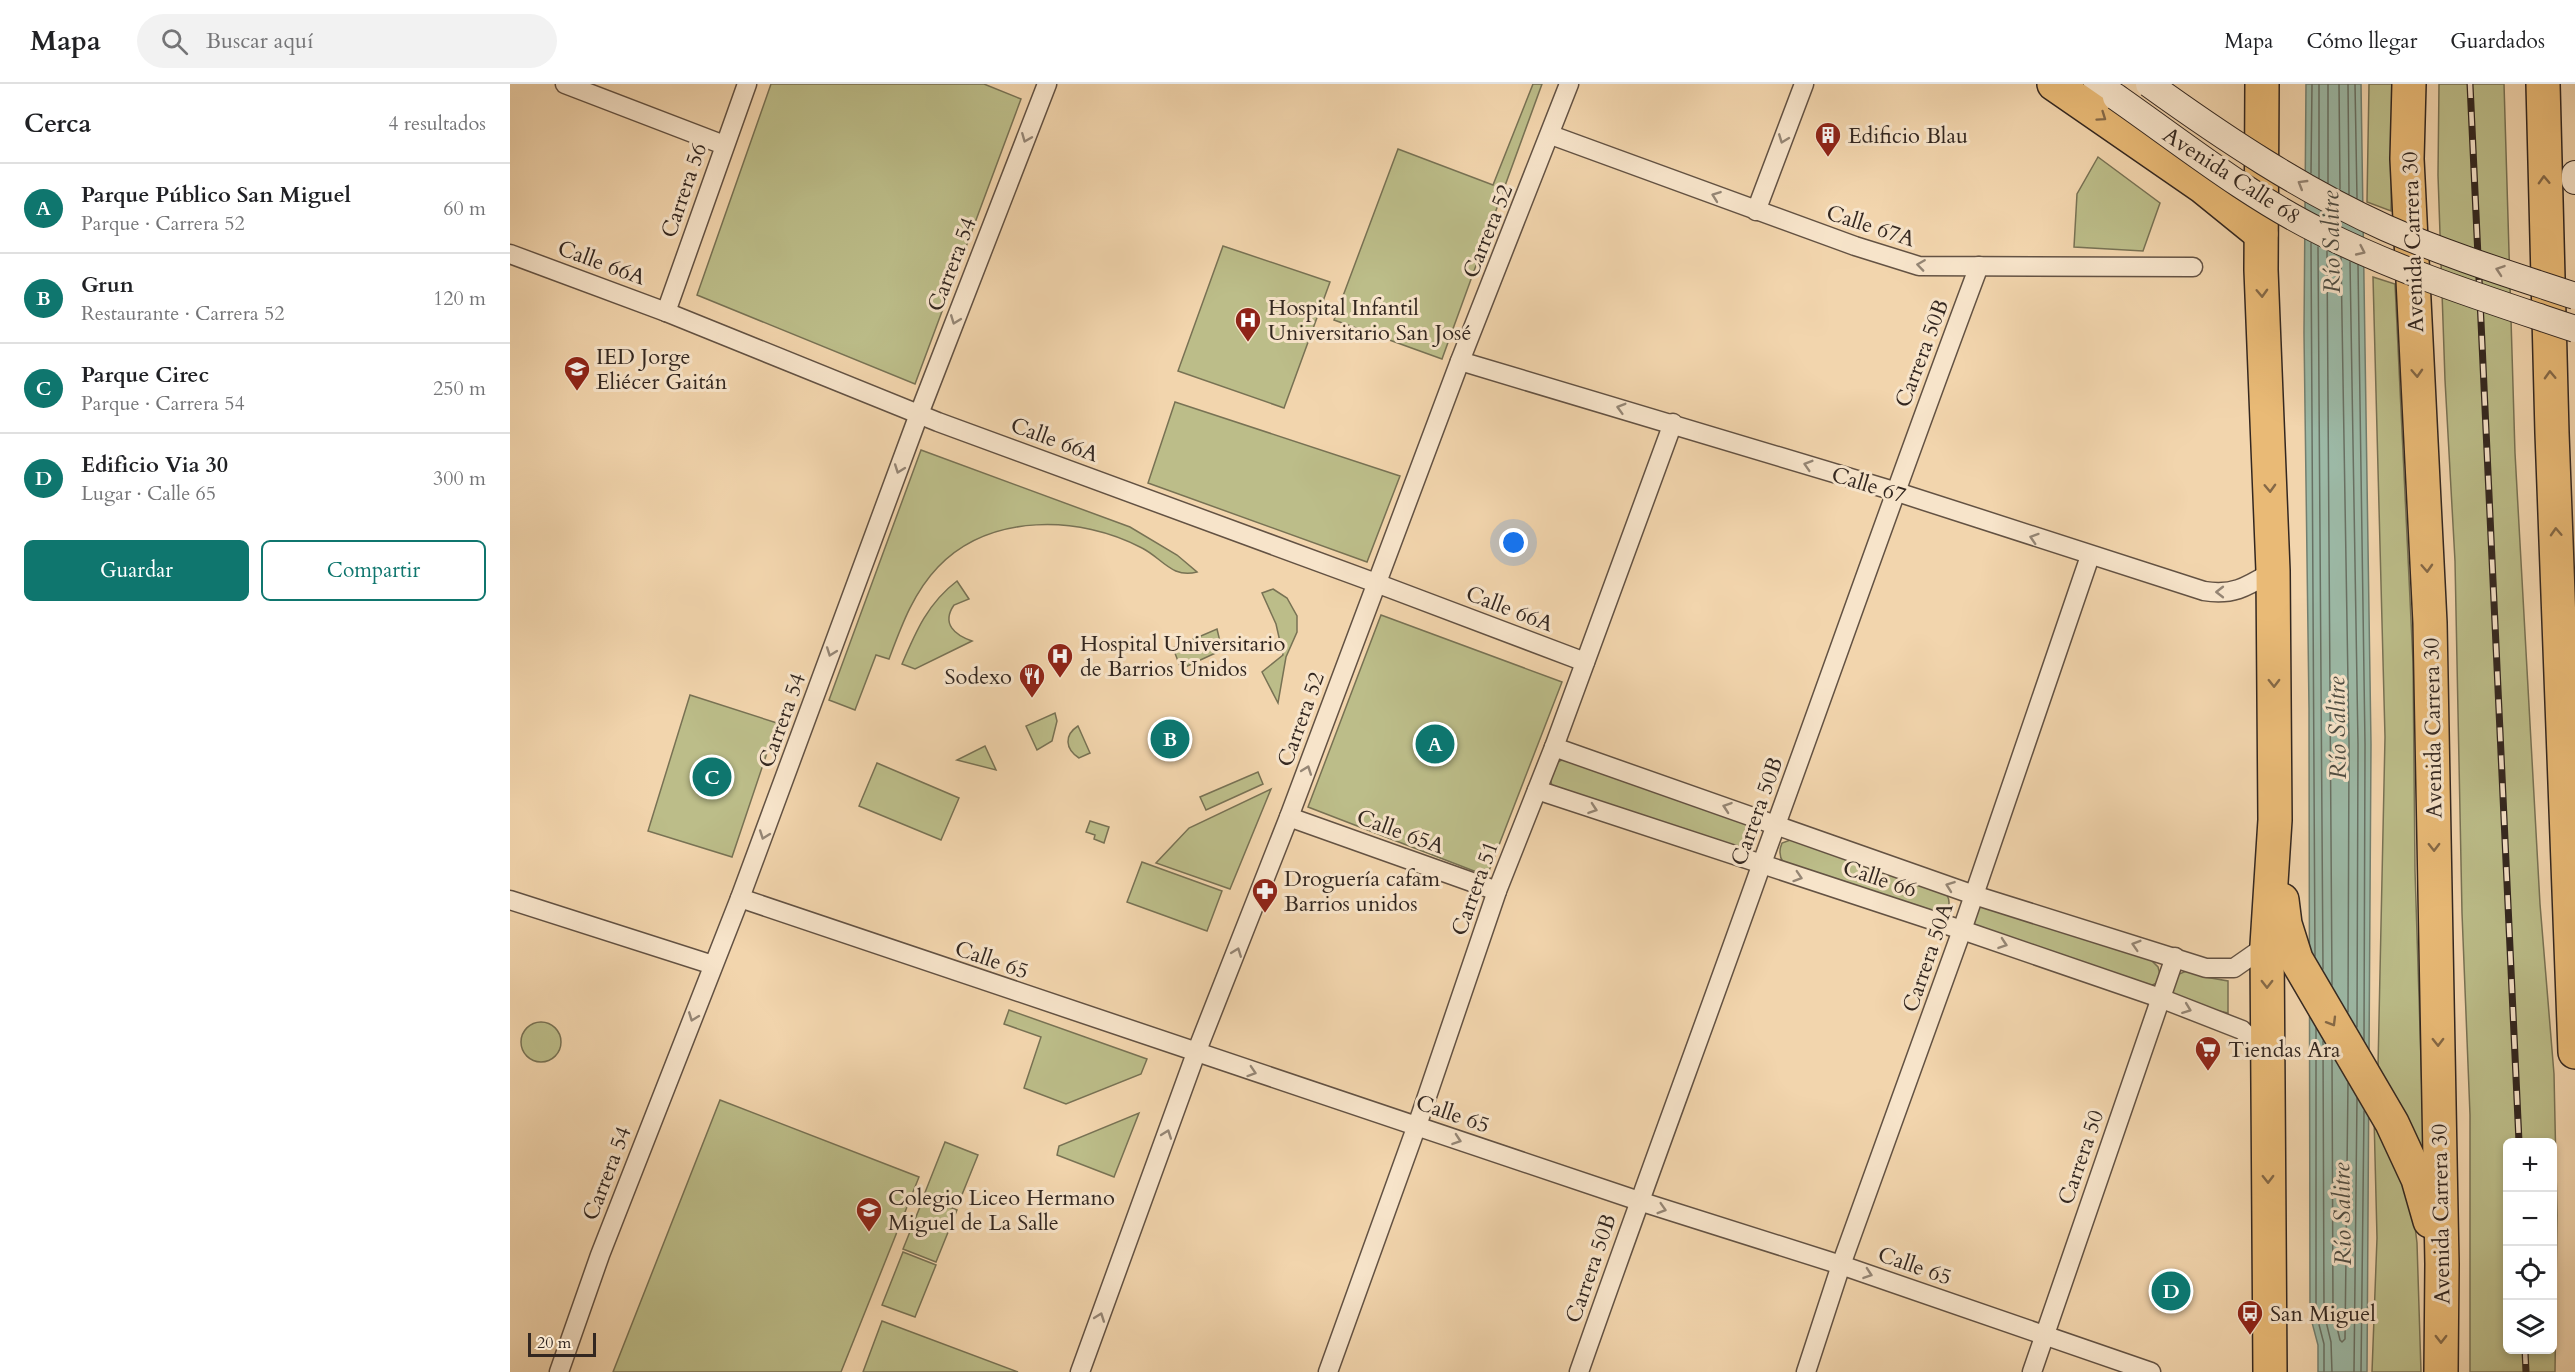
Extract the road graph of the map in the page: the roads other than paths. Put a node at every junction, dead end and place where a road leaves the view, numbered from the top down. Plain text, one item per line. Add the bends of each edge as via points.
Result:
1 (565, 84) edge
2 (747, 84) edge
3 (1047, 84) edge
4 (1569, 84) edge
5 (1804, 84) edge
6 (2054, 84) edge
7 (2149, 84) edge
8 (2262, 84) edge
9 (2409, 84) edge
10 (2543, 84) edge
11 (2560, 84) edge
12 (2106, 91) edge
13 (2542, 122) junction
14 (1551, 135) junction
15 (724, 145) junction
16 (2575, 174) edge
17 (2575, 181) edge
18 (1756, 211) junction
19 (2261, 234) junction
20 (510, 254) edge
21 (1979, 266) junction
22 (2193, 267) dead end
23 (2575, 296) edge
24 (666, 312) junction
25 (2575, 329) edge
26 (1460, 361) junction
27 (919, 414) junction
28 (1673, 423) junction
29 (1894, 492) junction
30 (2090, 556) junction
31 (2273, 571) junction
32 (1376, 583) junction
33 (1585, 662) junction
34 (2570, 715) edge
35 (1554, 747) junction
36 (1538, 790) junction
37 (1289, 817) junction
38 (2275, 820) junction
39 (1777, 824) junction
40 (1762, 866) junction
41 (1497, 891) junction
42 (1974, 895) junction
43 (740, 898) junction
44 (510, 900) edge
45 (1962, 930) junction
46 (2267, 945) junction
47 (2175, 957) junction
48 (713, 965) junction
49 (2160, 998) junction
50 (2575, 1052) edge
51 (1196, 1053) junction
52 (2266, 1054) junction
53 (1416, 1126) junction
54 (1638, 1201) junction
55 (2442, 1264) junction
56 (1841, 1265) junction
57 (2045, 1335) junction
58 (559, 1372) edge
59 (1080, 1372) edge
60 (1328, 1372) edge
61 (1579, 1372) edge
62 (1806, 1372) edge
63 (2031, 1372) edge
64 (2151, 1372) edge
65 (2270, 1372) edge
66 (2441, 1372) edge

1 - 15 street
2 - 15 street, Carrera 56
3 -> 27 street, Carrera 54
4 - 14 street, Carrera 52
5 -> 18 street
6 -> 19 highway via 2203,187
23 -> 7 main road, Avenida Calle 68, bridge via 2386,228 2317,193 2227,139
8 - 19 highway
9 -> 55 highway, Avenida Carrera 30 via 2407,159 2430,623
10 - 13 highway
11 - 13 street
12 -> 25 main road, Avenida Calle 68, bridge via 2249,189 2319,231 2449,286
34 -> 13 highway via 2551,421
18 -> 14 street, Calle 67A
14 - 26 street, Carrera 52
15 - 24 street, Carrera 56
16 - 17 main road
21 -> 18 street, Calle 67A via 1920,266
19 -> 31 highway
20 - 24 street, Calle 66A
21 - 22 street, Calle 67A
21 - 29 street, Carrera 50B
24 - 27 street, Calle 66A
28 -> 26 street, Calle 67
26 - 32 street, Carrera 52
27 - 32 street, Calle 66A
27 -> 43 street, Carrera 54
29 -> 28 street, Calle 67
28 - 33 street, Carrera 51
30 -> 29 street, Calle 67
29 - 39 street, Carrera 50B
31 -> 30 street, Calle 67 via 2238,591 2222,594
30 - 42 street, Carrera 50A
31 -> 38 highway
32 - 33 street, Calle 66A
37 -> 32 street, Carrera 52
33 - 35 street, Carrera 51
34 - 50 highway
35 - 36 street, Carrera 51
39 -> 35 street, Calle 66
36 -> 40 street, Calle 66
36 - 41 street, Carrera 51
37 - 41 street, Calle 65A
51 -> 37 street, Carrera 52
38 - 46 highway
38 -> 55 highway via 2285,924 2295,959 2406,1150
39 - 40 street, Carrera 50B
42 -> 39 street, Calle 66
40 -> 45 street, Calle 66
40 - 54 street, Carrera 50B
41 - 53 street, Carrera 51
42 - 45 street, Carrera 50A
47 -> 42 street, Calle 66
43 - 48 street, Carrera 54
43 - 51 street, Calle 65
44 - 48 street
45 -> 49 street, Calle 66
45 - 56 street, Carrera 50A
46 - 47 street, Calle 66 via 2247,961 2226,970 2206,968
46 -> 52 highway
47 - 49 street, Carrera 50
48 -> 58 street, Carrera 54 via 600,1255
49 -> 52 street, Calle 66 via 2242,1030
49 - 57 street, Carrera 50
51 -> 53 street, Calle 65
59 -> 51 street, Carrera 52
52 -> 65 highway
53 -> 54 street, Calle 65
53 - 60 street, Carrera 51
54 -> 56 street, Calle 65
54 - 61 street, Carrera 50B
55 -> 66 highway, Avenida Carrera 30
56 -> 57 street, Calle 65
56 - 62 street, Carrera 50A
57 - 63 street, Carrera 50
57 - 64 street, Calle 65

